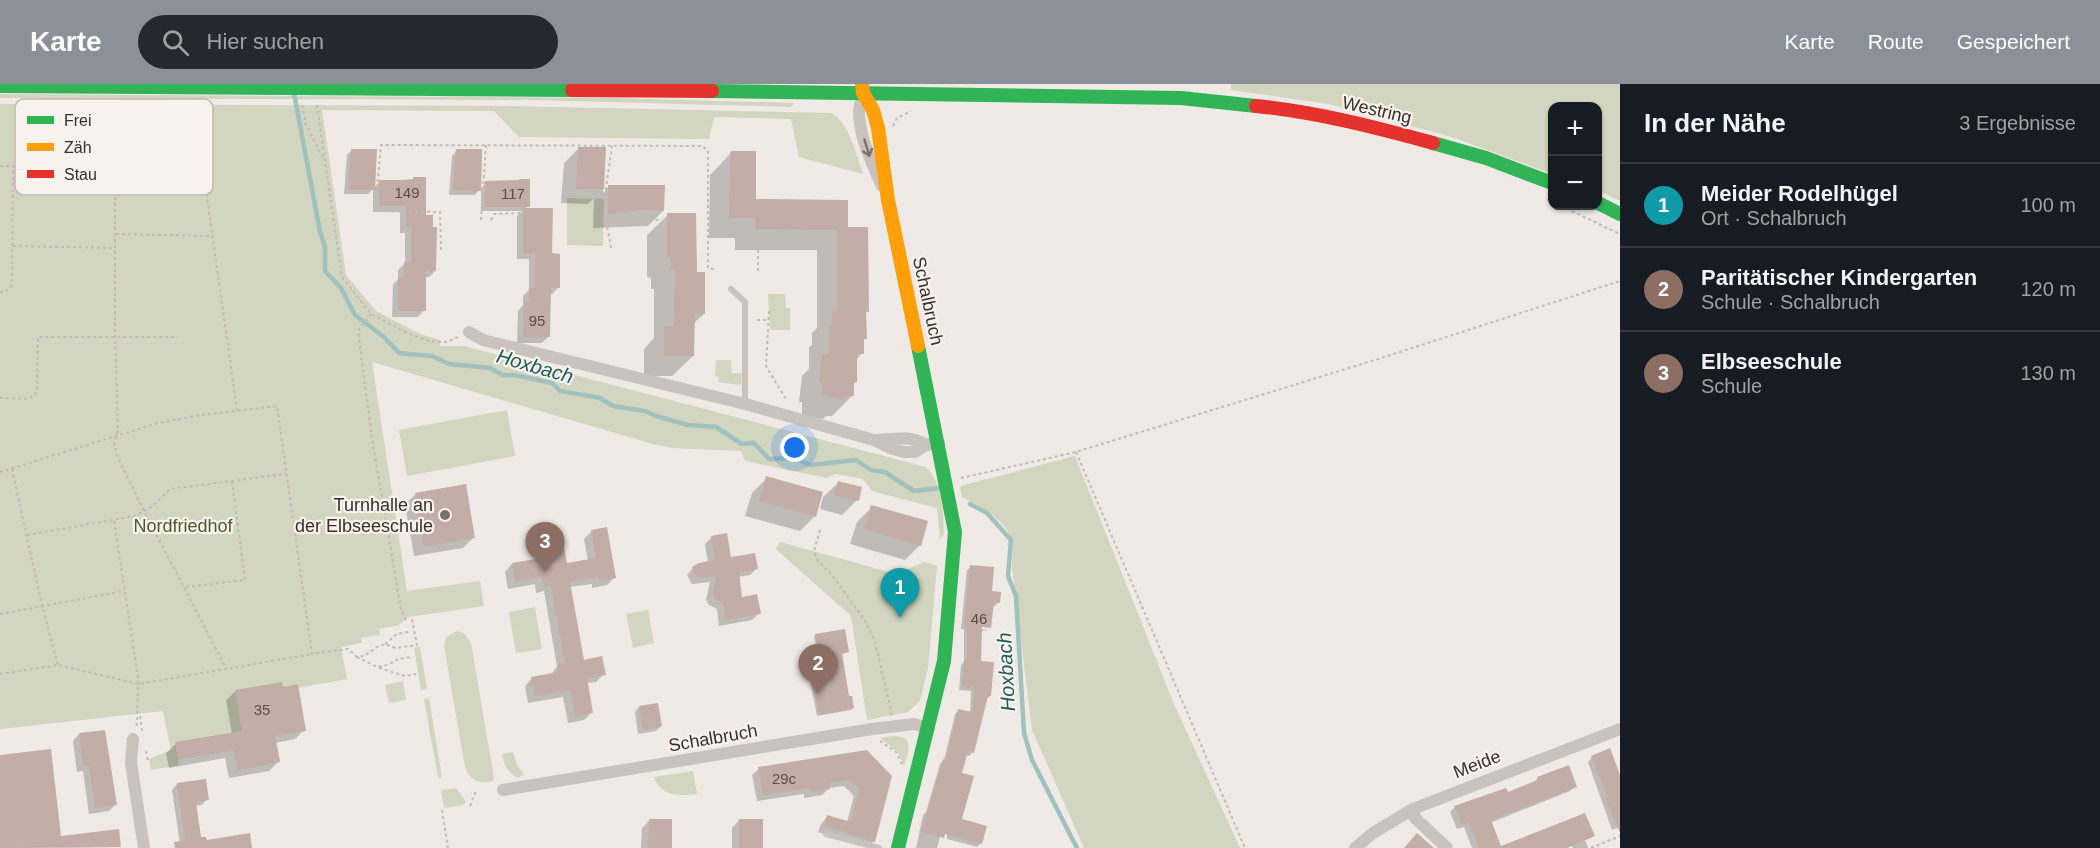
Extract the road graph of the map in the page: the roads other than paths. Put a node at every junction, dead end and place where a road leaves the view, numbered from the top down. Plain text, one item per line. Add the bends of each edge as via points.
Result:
1 (0, 86) edge
2 (863, 88) edge
3 (1548, 181) edge
4 (1602, 205) edge
5 (1620, 214) edge
6 (731, 289) dead end
7 (469, 332) dead end
8 (745, 404) junction
9 (932, 445) junction
10 (929, 729) junction
11 (1620, 729) edge
12 (133, 739) dead end
13 (503, 790) dead end
14 (1413, 809) junction
15 (826, 834) dead end
16 (144, 848) edge
17 (879, 848) edge
18 (898, 848) edge
19 (1355, 848) edge
20 (1447, 848) edge

1 - 2 main road, Westring via 226,87 317,95
2 - 3 main road, Westring via 1181,98 1286,109 1431,141
2 - 9 main road, Schalbruch via 878,128
4 - 5 main road
6 - 8 lane via 745,302
7 - 8 street via 483,340
8 - 9 street via 904,452
9 - 10 main road, Schalbruch via 946,480 954,532 944,661
10 - 13 street, Schalbruch via 914,724 872,729
10 - 18 main road, Schalbruch
11 - 14 street, Meide
12 - 16 street via 131,763
14 - 19 street, Meide
14 - 20 street via 1415,818
15 - 17 lane

